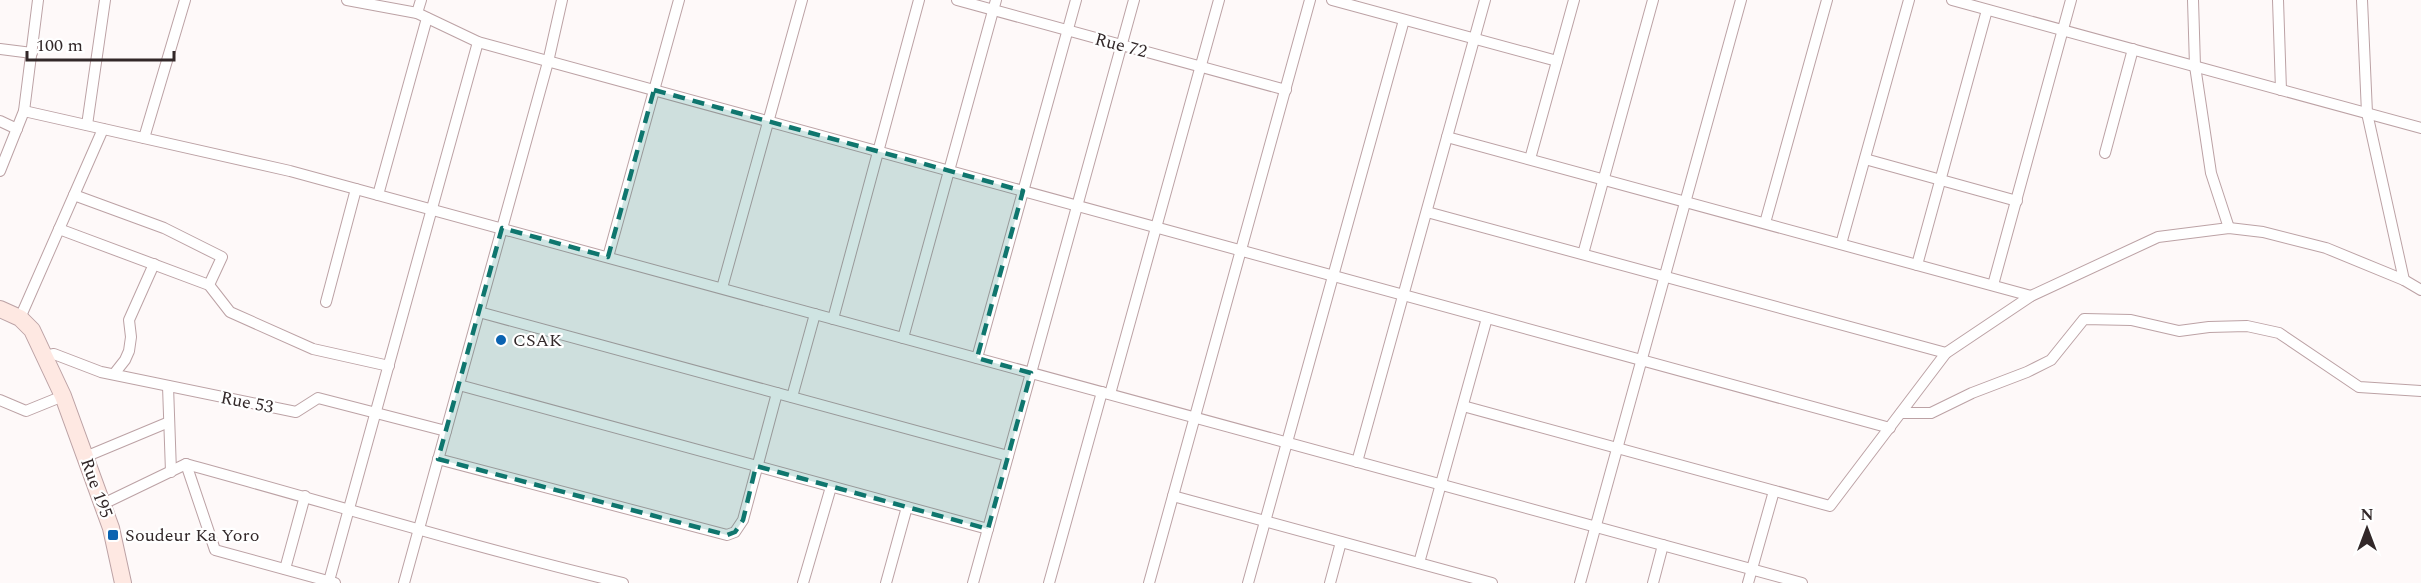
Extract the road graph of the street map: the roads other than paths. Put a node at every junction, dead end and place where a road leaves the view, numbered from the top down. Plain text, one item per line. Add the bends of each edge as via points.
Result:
1 (38, 0) edge
2 (105, 0) edge
3 (185, 0) edge
4 (347, 0) edge
5 (421, 0) edge
6 (562, 0) edge
7 (679, 0) edge
8 (802, 0) edge
9 (919, 0) edge
10 (957, 0) edge
11 (1076, 0) edge
12 (1134, 0) edge
13 (1219, 0) edge
14 (1310, 0) edge
15 (1332, 0) edge
16 (1485, 0) edge
17 (1574, 0) edge
18 (1653, 0) edge
19 (1741, 0) edge
20 (1827, 0) edge
21 (1909, 0) edge
22 (1952, 0) edge
23 (2193, 0) edge
24 (2278, 0) edge
25 (2362, 0) edge
26 (2068, 2) edge
27 (995, 5) edge
28 (1988, 10) junction
29 (422, 15) junction
30 (1404, 20) junction
31 (1068, 30) junction
32 (2063, 30) junction
33 (1474, 39) junction
34 (478, 42) junction
35 (1122, 45) junction
36 (0, 49) edge
37 (2133, 49) junction
38 (32, 52) junction
39 (1557, 61) junction
40 (548, 62) junction
41 (1200, 66) junction
42 (2195, 66) junction
43 (654, 90) junction
44 (1286, 90) junction
45 (2281, 90) junction
46 (24, 111) junction
47 (2367, 113) junction
48 (0, 121) edge
49 (768, 122) junction
50 (87, 125) junction
51 (2421, 128) edge
52 (17, 129) junction
53 (103, 129) junction
54 (1447, 137) junction
55 (144, 138) junction
56 (878, 152) junction
57 (2105, 153) dead end
58 (1530, 159) junction
59 (1865, 159) junction
60 (0, 171) edge
61 (949, 171) junction
62 (1603, 179) junction
63 (1940, 180) junction
64 (356, 189) junction
65 (1023, 191) junction
66 (74, 195) junction
67 (378, 195) junction
68 (2017, 201) junction
69 (1685, 202) junction
70 (1077, 206) junction
71 (432, 209) junction
72 (1427, 212) junction
73 (1765, 223) junction
74 (1156, 227) junction
75 (502, 228) junction
76 (2229, 228) junction
77 (59, 230) junction
78 (1841, 244) junction
79 (1241, 250) junction
80 (1583, 254) junction
81 (608, 257) junction
82 (154, 264) junction
83 (1917, 265) junction
84 (1333, 276) junction
85 (1665, 277) junction
86 (2404, 280) junction
87 (209, 285) junction
88 (1993, 285) junction
89 (722, 288) junction
90 (2421, 290) edge
91 (1404, 295) junction
92 (2031, 296) junction
93 (326, 302) dead end
94 (0, 309) edge
95 (479, 312) junction
96 (815, 314) junction
97 (20, 318) junction
98 (1487, 318) junction
99 (833, 319) junction
100 (903, 338) junction
101 (1946, 353) junction
102 (44, 356) junction
103 (977, 358) junction
104 (1642, 360) junction
105 (389, 366) junction
106 (1031, 373) junction
107 (114, 374) junction
108 (459, 385) junction
109 (168, 386) junction
110 (2421, 391) edge
111 (777, 393) junction
112 (1106, 393) junction
113 (63, 396) junction
114 (792, 397) junction
115 (0, 400) edge
116 (1462, 406) junction
117 (376, 413) junction
118 (1901, 413) junction
119 (1195, 417) junction
120 (169, 422) junction
121 (1890, 428) junction
122 (446, 431) junction
123 (1287, 442) junction
124 (1617, 448) junction
125 (1008, 456) junction
126 (85, 457) junction
127 (438, 459) junction
128 (1358, 462) junction
129 (186, 464) junction
130 (756, 466) junction
131 (171, 472) junction
132 (1441, 484) junction
133 (831, 487) junction
134 (1774, 491) junction
135 (305, 496) junction
136 (1173, 496) junction
137 (103, 504) junction
138 (907, 507) junction
139 (350, 508) junction
140 (1265, 521) junction
141 (1596, 527) junction
142 (418, 530) junction
143 (988, 530) junction
144 (1341, 542) junction
145 (1663, 545) junction
146 (1419, 563) junction
147 (285, 569) junction
148 (1752, 569) junction
149 (325, 581) edge
150 (123, 583) edge
151 (404, 583) edge
152 (623, 583) edge
153 (803, 583) edge
154 (886, 583) edge
155 (973, 583) edge
156 (1049, 583) edge
157 (1149, 583) edge
158 (1248, 583) edge
159 (1330, 583) edge
160 (1492, 583) edge
161 (1580, 583) edge
162 (1653, 583) edge
163 (1748, 583) edge
164 (1802, 583) edge

1 - 38 street
2 - 50 street
3 - 55 street
4 - 29 street
5 - 29 street
6 - 40 street
7 - 43 street
8 - 49 street
9 - 56 street
10 - 27 street, Rue 72
11 - 31 street
12 - 35 street
13 - 41 street
14 - 44 street
15 - 30 street
16 - 33 street
17 - 39 street
18 - 62 street
19 - 69 street
20 - 73 street
21 - 59 street
22 - 28 street
23 - 42 street
24 - 45 street
25 - 47 street
26 - 32 street
27 - 31 street, Rue 72
27 - 61 street
28 - 32 street
28 - 63 street
29 - 34 street
29 - 67 street
30 - 33 street
30 - 84 street
31 - 35 street, Rue 72
31 - 65 street
32 - 37 street
32 - 68 street
33 - 39 street
33 - 54 street
34 - 40 street
34 - 71 street
35 - 41 street, Rue 72
35 - 70 street
36 - 38 street
37 - 42 street
37 - 57 street
38 - 46 street
39 - 58 street
40 - 43 street
40 - 75 street
41 - 44 street, Rue 72
41 - 74 street
42 - 45 street
42 - 76 street via 2211,174
43 - 49 street
43 - 81 street
44 - 79 street
45 - 47 street
46 - 50 street
46 - 52 street
47 - 51 street
47 - 86 street
48 - 52 street
49 - 56 street
49 - 89 street
50 - 53 street
52 - 60 street
53 - 55 street
53 - 66 street
54 - 58 street
54 - 72 street
55 - 64 street
56 - 61 street
56 - 99 street
58 - 62 street
59 - 63 street
59 - 78 street
61 - 65 street
61 - 100 street
62 - 69 street
62 - 80 street
63 - 68 street
63 - 83 street
64 - 67 street
64 - 93 street
65 - 70 street
65 - 103 street
66 - 77 street
66 - 87 street via 164,228 222,257
67 - 71 street
68 - 88 street
69 - 73 street
69 - 85 street
70 - 74 street
70 - 106 street
71 - 75 street
71 - 105 street
72 - 80 street
72 - 91 street
73 - 78 street
74 - 79 street
74 - 112 street
75 - 81 street
75 - 95 street
76 - 86 street via 2326,248
76 - 92 street via 2158,237
77 - 82 street
77 - 97 street
78 - 83 street
79 - 84 street
79 - 119 street
80 - 85 street
81 - 89 street
82 - 87 street
82 - 107 street via 129,320 129,351
83 - 88 street
84 - 91 street
84 - 123 street
85 - 101 street
85 - 104 street
86 - 90 street
87 - 105 street via 230,312 313,349
88 - 92 street
89 - 96 street
91 - 98 street
91 - 128 street
92 - 101 street
94 - 97 street
95 - 108 street
95 - 111 street
96 - 99 street
96 - 114 street
97 - 102 street, Rue 195 via 32,330
98 - 104 street
98 - 116 street
99 - 100 street
100 - 103 street
101 - 118 street
102 - 107 street, Rue 53 via 54,354
102 - 113 street, Rue 195
103 - 106 street
104 - 121 street
104 - 124 street
105 - 117 street
106 - 112 street
106 - 125 street
107 - 109 street, Rue 53
108 - 122 street
108 - 130 street
109 - 117 street, Rue 53 via 296,412 318,398
109 - 120 street
110 - 118 street via 2359,387 2279,333 2268,330 2247,326 2179,331 2131,320 2084,319 2051,360 1931,413
111 - 114 street
111 - 130 street
112 - 119 street
112 - 156 street
113 - 115 street via 26,411
113 - 126 street, Rue 195
114 - 125 street
116 - 124 street
116 - 132 street
117 - 122 street, Rue 53
117 - 139 street
118 - 121 street
119 - 123 street
119 - 136 street
120 - 126 street
120 - 131 street
121 - 134 street via 1830,506
122 - 127 street
123 - 128 street
123 - 140 street
124 - 134 street
124 - 141 street
125 - 143 street
126 - 137 street, Rue 195
127 - 130 street via 727,535 735,532 742,520
127 - 142 street
128 - 132 street
129 - 131 street
129 - 135 street
129 - 147 street via 215,550
130 - 133 street
131 - 137 street
132 - 141 street
132 - 146 street
133 - 138 street
133 - 153 street
134 - 148 street
135 - 139 street
135 - 147 street
136 - 140 street
136 - 157 street
137 - 150 street, Rue 195
138 - 143 street
138 - 154 street
139 - 142 street
139 - 149 street
140 - 144 street
140 - 158 street
141 - 145 street
141 - 161 street
142 - 151 street
142 - 152 street
143 - 155 street
144 - 146 street
144 - 159 street
145 - 148 street
145 - 162 street
146 - 160 street
147 - 149 street
148 - 163 street
148 - 164 street

